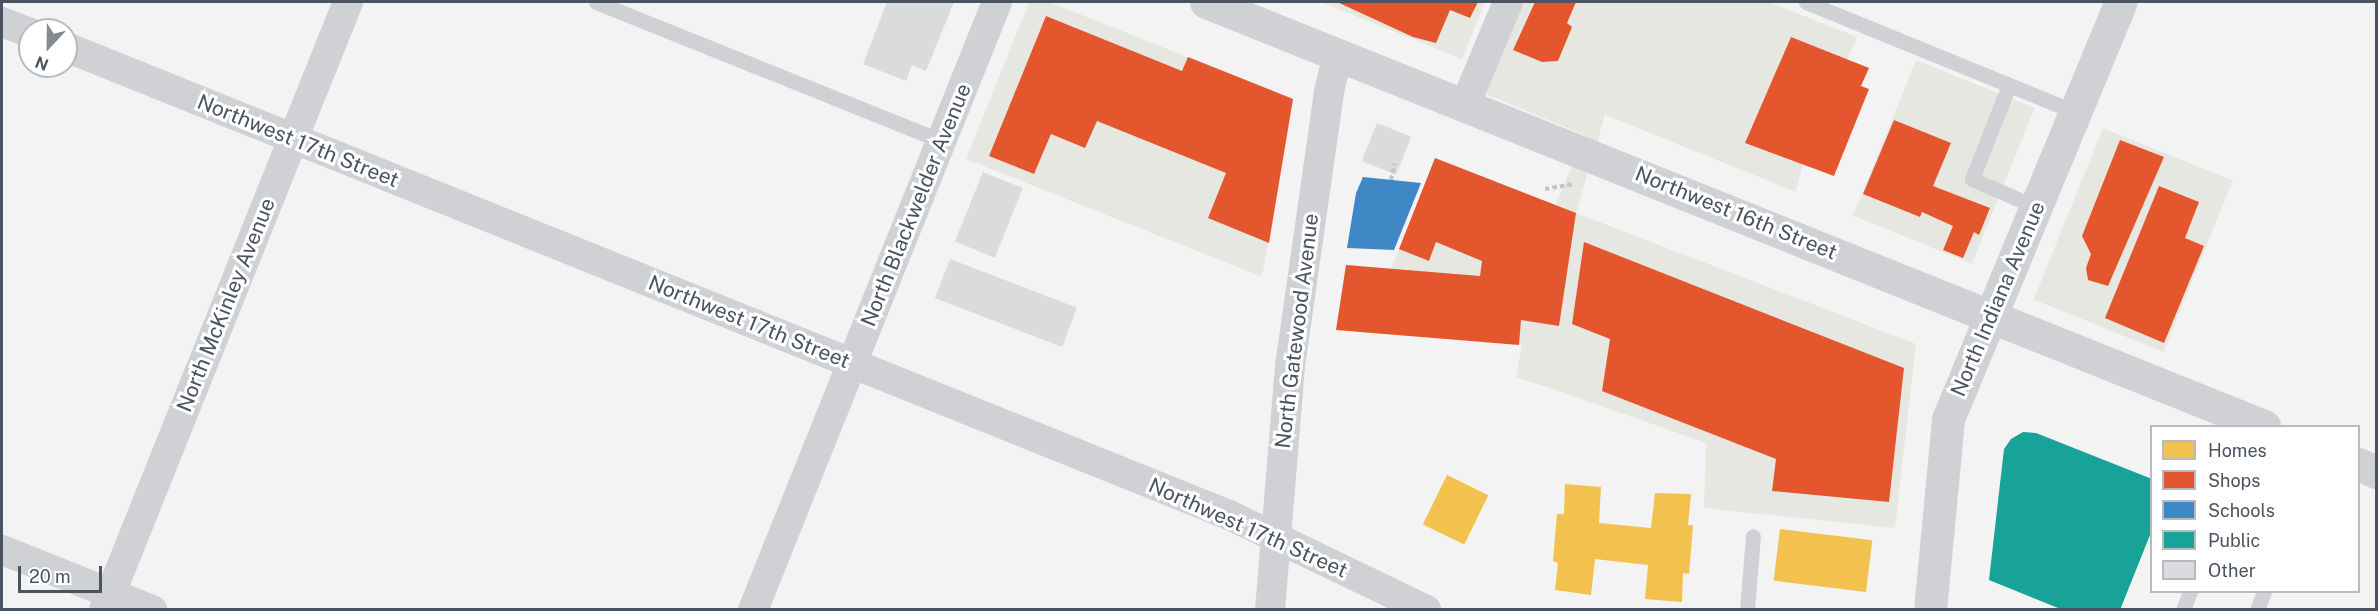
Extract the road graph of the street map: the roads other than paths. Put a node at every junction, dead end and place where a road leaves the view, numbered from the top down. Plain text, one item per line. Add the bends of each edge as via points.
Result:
1 (348, 2) edge
2 (596, 2) edge
3 (997, 2) edge
4 (1209, 2) edge
5 (1508, 2) edge
6 (1806, 2) edge
7 (2121, 2) edge
8 (2, 22) edge
9 (18, 28) edge
10 (78, 52) edge
11 (1338, 54) junction
12 (2009, 85) junction
13 (1465, 105) junction
14 (2075, 112) junction
15 (293, 139) junction
16 (941, 141) junction
17 (2036, 207) junction
18 (1990, 316) junction
19 (852, 363) junction
20 (2261, 425) edge
21 (2360, 465) edge
22 (2376, 472) edge
23 (1753, 536) dead end
24 (1275, 538) junction
25 (2, 549) edge
26 (2189, 593) edge
27 (2263, 593) edge
28 (107, 601) edge
29 (152, 609) edge
30 (753, 609) edge
31 (1270, 609) edge
32 (1426, 609) edge
33 (1747, 609) edge
34 (1930, 609) edge
35 (2183, 609) edge
36 (2257, 609) edge

1 - 15 street, North McKinley Avenue
2 - 16 lane
3 - 16 street, North Blackwelder Avenue
4 - 11 street, Northwest 16th Street
5 - 13 street
6 - 12 lane
7 - 14 street, North Indiana Avenue
8 - 9 street
10 - 15 street, Northwest 17th Street
11 - 13 street, Northwest 16th Street
11 - 24 street, North Gatewood Avenue via 1301,281
12 - 14 lane
12 - 17 lane via 1972,179
13 - 18 street, Northwest 16th Street
14 - 17 street, North Indiana Avenue
15 - 19 street, Northwest 17th Street
15 - 28 street, North McKinley Avenue
16 - 19 street, North Blackwelder Avenue
17 - 18 street, North Indiana Avenue
18 - 20 street, Northwest 16th Street
18 - 34 street, North Indiana Avenue via 1948,419
19 - 24 street, Northwest 17th Street via 1229,515
19 - 30 street, North Blackwelder Avenue
21 - 22 street
23 - 33 lane
24 - 31 street, North Gatewood Avenue
24 - 32 street, Northwest 17th Street
25 - 28 street
26 - 35 lane
27 - 36 lane
28 - 29 street

